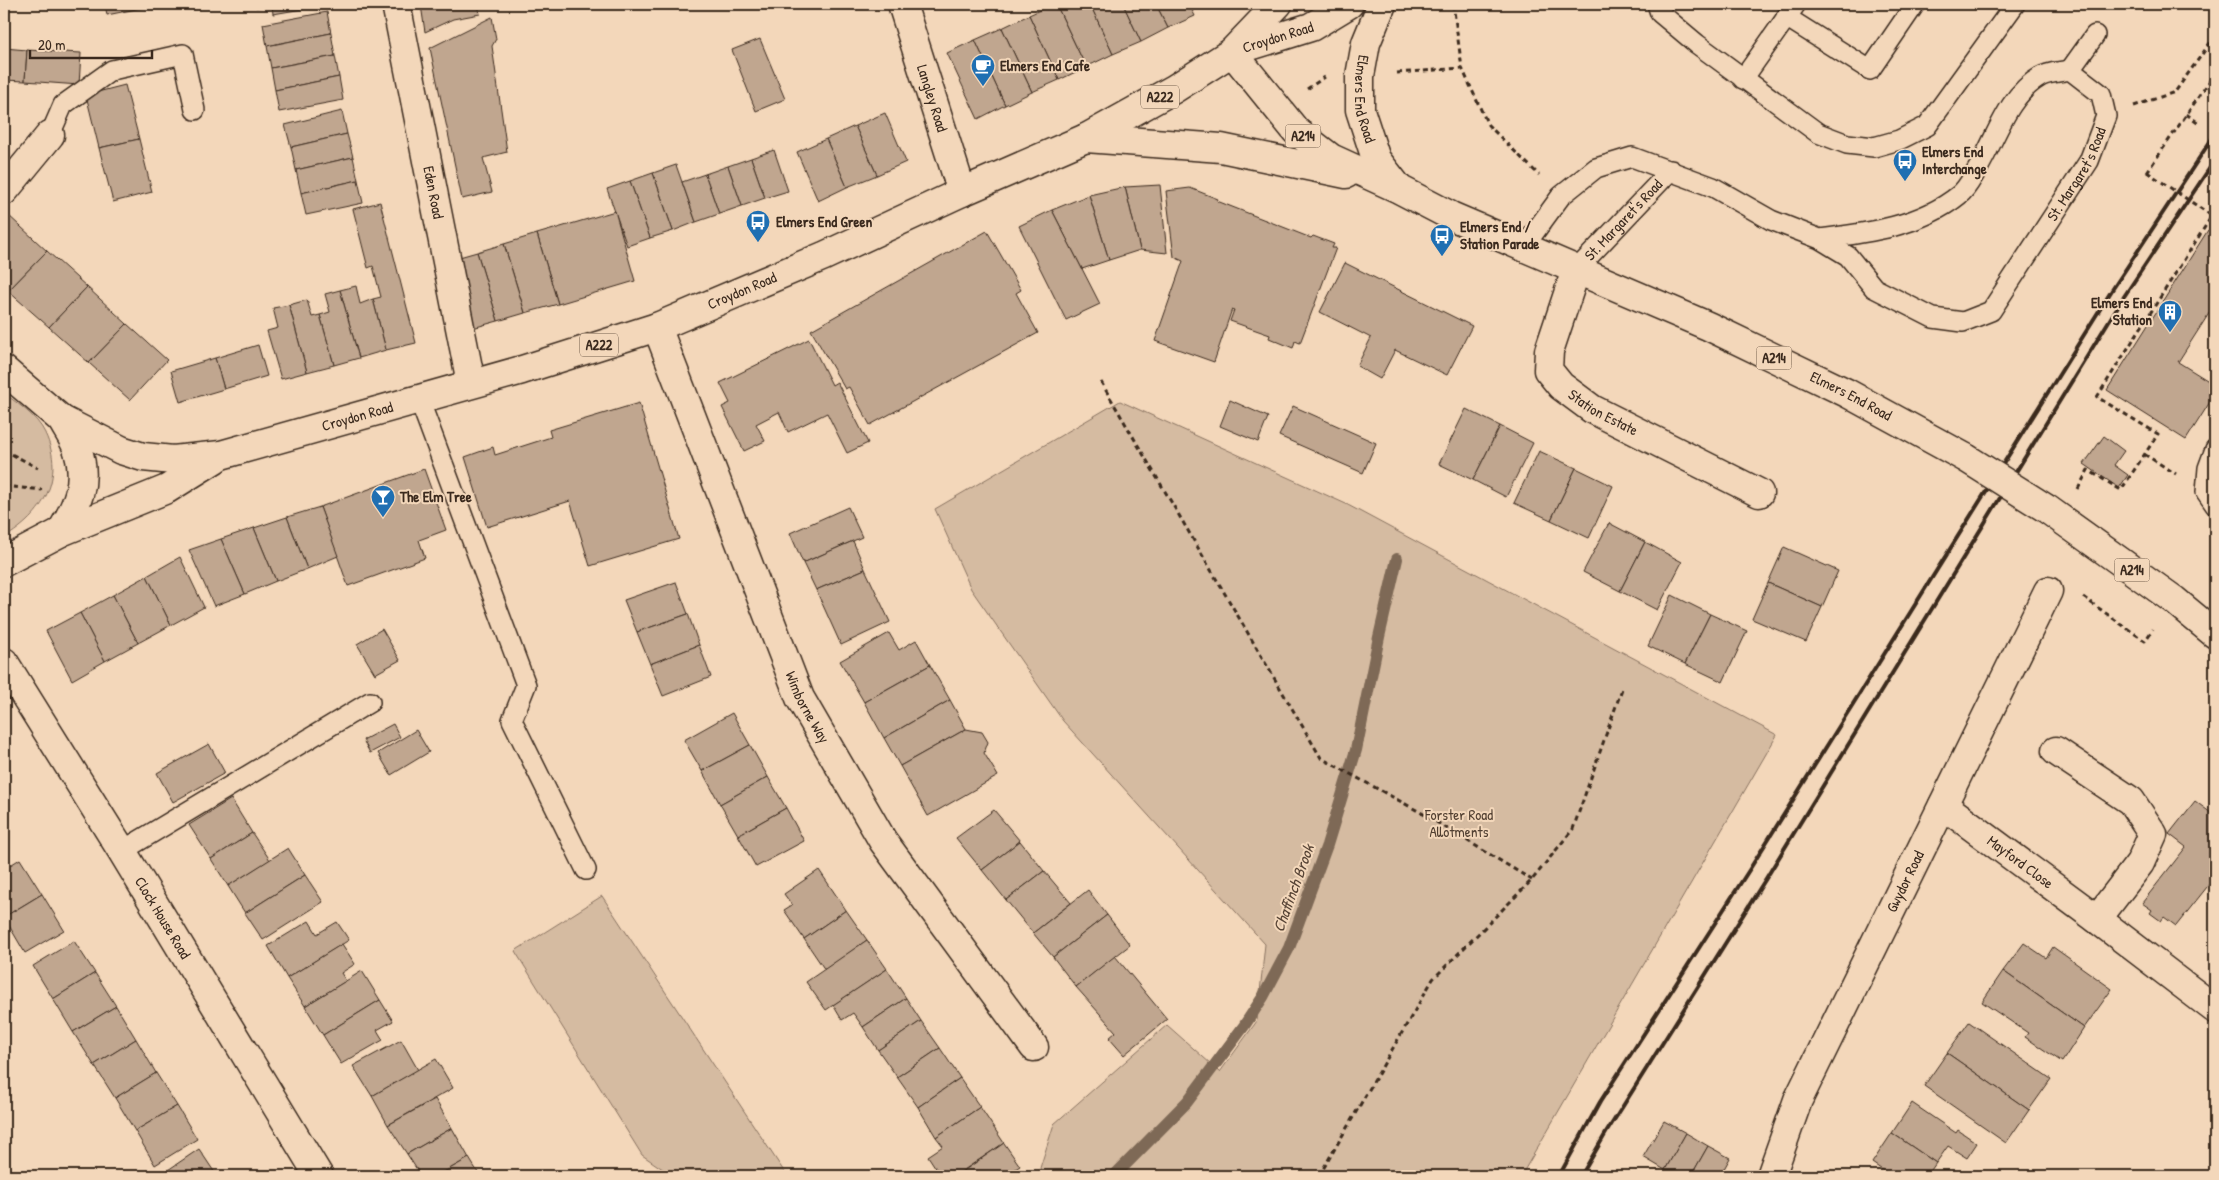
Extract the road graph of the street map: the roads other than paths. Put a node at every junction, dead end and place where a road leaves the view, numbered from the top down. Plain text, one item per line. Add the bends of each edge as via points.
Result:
1 (396, 4) edge
2 (902, 4) edge
3 (1278, 4) edge
4 (1349, 4) edge
5 (1382, 4) edge
6 (1657, 4) edge
7 (1916, 4) edge
8 (2015, 4) edge
9 (1791, 11) edge
10 (2095, 35) dead end
11 (1232, 52) junction
12 (2070, 70) junction
13 (1743, 79) junction
14 (195, 110) dead end
15 (50, 135) joint
16 (1086, 138) junction
17 (1671, 170) junction
18 (1399, 189) junction
19 (4, 190) edge
20 (962, 192) junction
21 (1820, 239) junction
22 (1523, 248) junction
23 (1576, 270) junction
24 (657, 327) junction
25 (4, 370) edge
26 (471, 383) junction
27 (419, 399) junction
28 (62, 420) junction
29 (2215, 450) edge
30 (221, 455) junction
31 (1758, 493) dead end
32 (2215, 505) edge
33 (61, 532) junction
34 (4, 562) edge
35 (2048, 591) road end
36 (2215, 634) edge
37 (4, 662) edge
38 (370, 702) dead end
39 (2056, 751) dead end
40 (1942, 805) junction
41 (122, 851) junction
42 (586, 870) dead end
43 (2097, 919) junction
44 (2215, 1009) edge
45 (1034, 1048) dead end
46 (319, 1176) edge
47 (1771, 1176) edge

1 - 26 main road, Eden Road
2 - 20 main road, Langley Road
3 - 11 main road, Croydon Road / A222
4 - 11 main road, Croydon Road / A222 via 1311,27
5 - 18 main road, Elmers End Road via 1366,43 1360,76 1360,110 1376,159
6 - 13 lane via 1660,13
7 - 9 lane via 1870,70
8 - 13 lane via 1927,126 1899,140 1874,147 1847,144 1818,133
9 - 13 lane
10 - 12 lane
11 - 16 main road, Croydon Road / A222
11 - 18 main road, Elmers End Road / A214 via 1296,131 1331,158
12 - 21 lane, St. Margaret's Road via 2041,76 2016,98 1961,194 1932,214 1862,233
12 - 21 lane, St. Margaret's Road via 2101,94 2106,116 2090,161 1991,311 1964,322 1933,318 1874,288 1848,256
14 - 15 lane via 183,54 112,70 63,105
15 - 19 main road
16 - 18 main road via 1220,148 1334,171
16 - 20 main road, Croydon Road / A222
17 - 21 lane, St. Margaret's Road via 1713,187 1771,220
17 - 22 lane, St. Margaret's Road via 1632,158 1596,168 1561,196
17 - 23 lane, St. Margaret's Road
18 - 22 main road, Elmers End Road / A214
20 - 24 main road, Croydon Road / A222 via 824,256
22 - 23 main road, Elmers End Road / A214
23 - 31 main road, Station Estate via 1548,351 1548,370 1561,386 1592,409
23 - 36 main road, Elmers End Road / A214, bridge via 1726,334 1847,393 1966,458 2047,509 2174,600
24 - 26 main road, Croydon Road / A222
24 - 45 main road, Wimborne Way via 800,698 883,842
25 - 28 main road
26 - 27 main road, Croydon Road / A222
27 - 30 main road, Croydon Road / A222
27 - 42 lane via 526,684 512,720
28 - 30 main road, Croydon Road via 121,450 143,457 173,460
28 - 33 main road via 78,450 82,476 77,506
29 - 32 lane via 2208,468 2206,492
30 - 33 main road, Croydon Road via 167,489
33 - 34 main road, Croydon Road
35 - 40 main road, Gwydor Road
37 - 41 main road, Clock House Road
38 - 41 lane
39 - 43 main road via 2131,801 2153,834 2140,863
40 - 43 main road, Mayford Close
40 - 47 main road, Gwydor Road via 1798,1100
41 - 46 main road, Clock House Road
43 - 44 main road, Mayford Close

